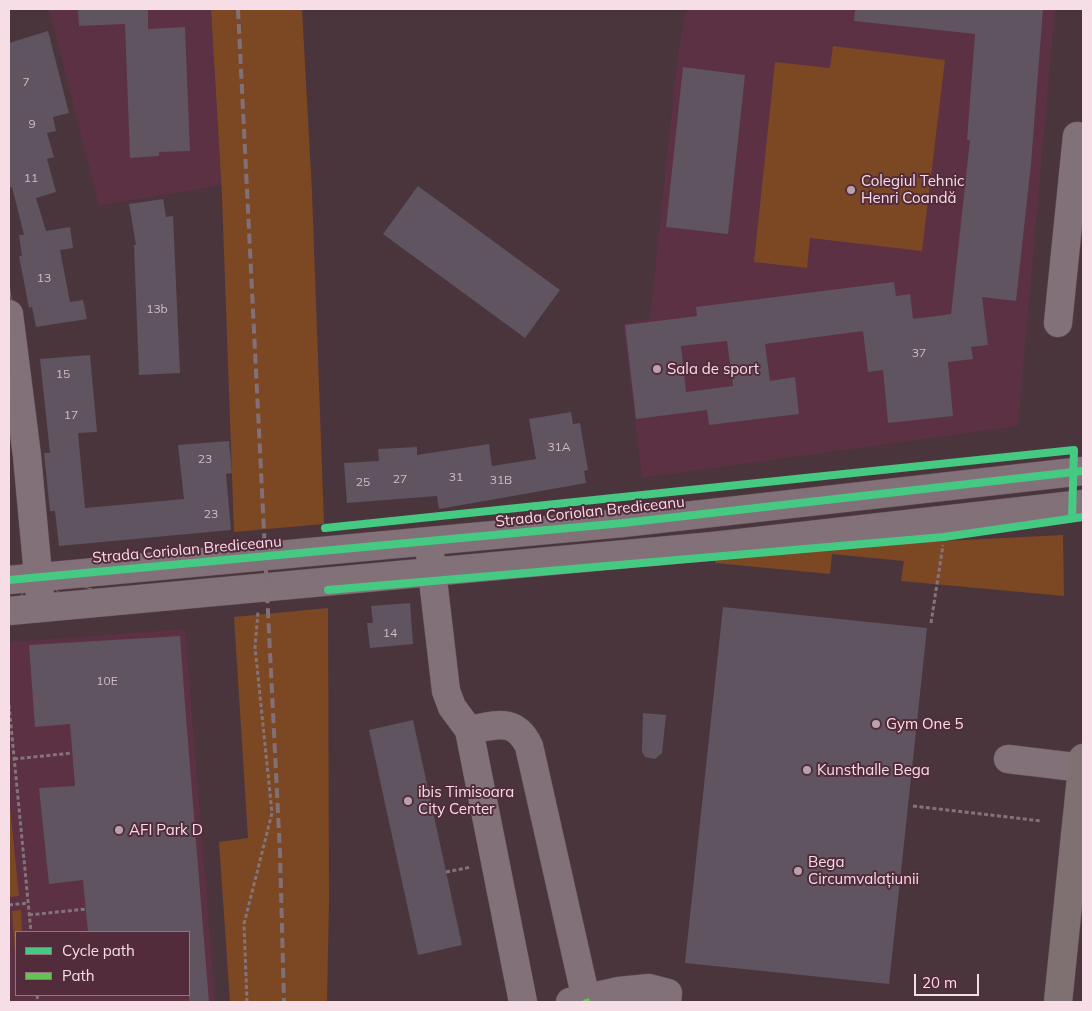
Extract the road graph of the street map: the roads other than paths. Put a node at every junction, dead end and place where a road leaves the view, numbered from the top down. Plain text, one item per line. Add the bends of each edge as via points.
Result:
1 (1077, 136) dead end
2 (1078, 170) edge
3 (9, 314) edge
4 (1058, 323) dead end
5 (1083, 471) edge
6 (1083, 504) edge
7 (428, 541) junction
8 (431, 572) junction
9 (38, 577) junction
10 (9, 580) edge
11 (42, 608) junction
12 (9, 611) edge
13 (469, 730) junction
14 (1008, 759) dead end
15 (1083, 764) edge
16 (578, 1001) edge
17 (523, 1002) edge
18 (668, 1002) edge
19 (1058, 1002) edge

1 - 2 street
2 - 4 street
3 - 9 street
5 - 7 street, Strada Coriolan Brediceanu via 633,522
6 - 8 street via 714,546
7 - 8 street
7 - 9 street, Strada Coriolan Brediceanu
8 - 11 street
8 - 13 street via 446,691 452,707
9 - 10 street, Strada Coriolan Brediceanu
9 - 11 street
11 - 12 street
13 - 16 street via 496,725 514,727 523,734 529,746
13 - 17 street
14 - 15 street
15 - 19 main road
16 - 18 street via 649,988 668,993

